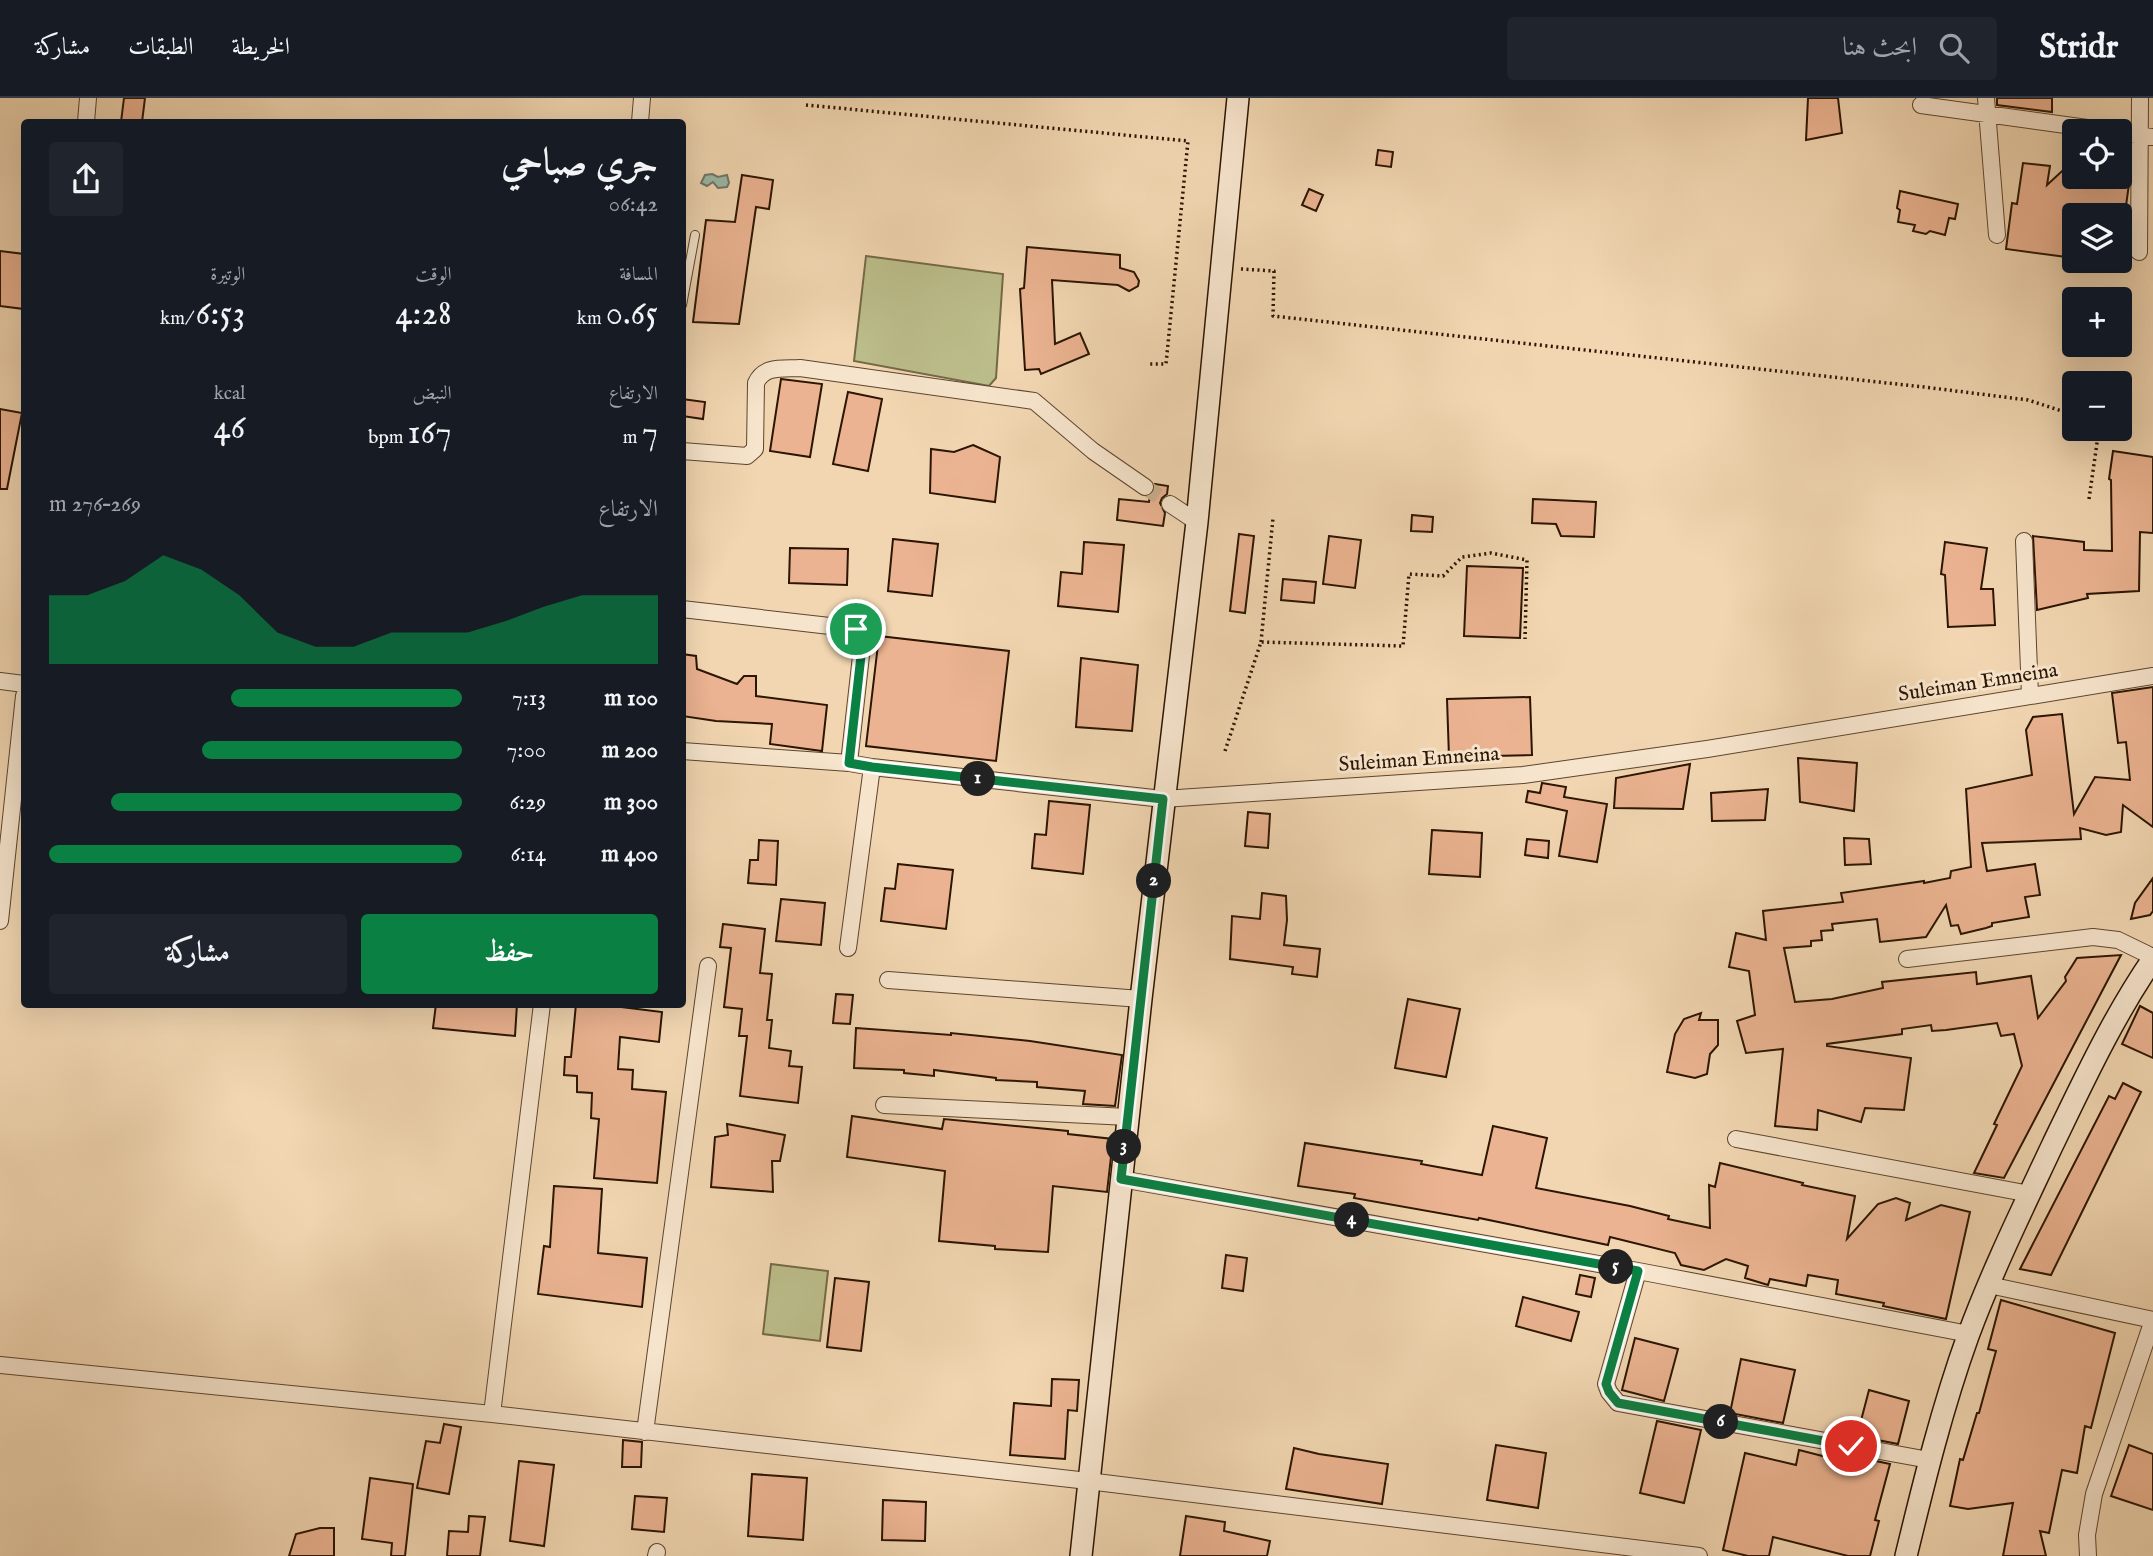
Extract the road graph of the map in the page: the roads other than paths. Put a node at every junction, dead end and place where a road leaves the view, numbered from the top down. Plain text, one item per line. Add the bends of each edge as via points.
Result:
1 (88, 98) edge
2 (642, 98) edge
3 (1238, 98) edge
4 (2140, 98) edge
5 (1921, 105) dead end
6 (1986, 106) edge
7 (86, 119) edge
8 (640, 119) edge
9 (2062, 121) edge
10 (2146, 136) edge
11 (695, 235) dead end
12 (1997, 235) dead end
13 (2139, 252) dead end
14 (686, 283) edge
15 (686, 451) edge
16 (1145, 486) tunnel mouth
17 (1170, 504) tunnel mouth
18 (1197, 522) junction
19 (2024, 541) dead end
20 (686, 609) edge
21 (2153, 676) edge
22 (0, 681) edge
23 (21, 684) edge
24 (2030, 696) junction
25 (21, 717) edge
26 (686, 751) edge
27 (849, 763) junction
28 (872, 767) junction
29 (1163, 799) junction
30 (5, 828) edge
31 (0, 921) edge
32 (848, 948) dead end
33 (2153, 958) edge
34 (1907, 959) dead end
35 (708, 966) dead end
36 (888, 980) dead end
37 (1141, 999) junction
38 (542, 1008) edge
39 (884, 1105) dead end
40 (1128, 1117) junction
41 (1735, 1139) dead end
42 (1121, 1179) junction
43 (2030, 1194) junction
44 (1638, 1271) junction
45 (1989, 1285) junction
46 (2153, 1320) edge
47 (1969, 1334) junction
48 (0, 1365) edge
49 (492, 1414) junction
50 (645, 1432) junction
51 (1929, 1460) junction
52 (1088, 1481) junction
53 (1081, 1556) edge
54 (1699, 1556) edge
55 (1906, 1556) edge
56 (2088, 1556) edge

1 - 7 street
2 - 8 street
3 - 18 street
4 - 10 street
5 - 6 street
6 - 9 street
6 - 12 street
10 - 13 street
11 - 14 lane
15 - 16 street via 747,456 755,449 758,377 770,369 800,368 1034,401 1093,451
17 - 18 street
18 - 29 street
19 - 24 street
20 - 27 street via 856,629 863,638
21 - 24 street, Suleiman Emneina
22 - 23 street
24 - 29 street, Suleiman Emneina via 1523,775
25 - 30 street
26 - 27 street, Suleiman Emneina
27 - 28 street, Suleiman Emneina
28 - 29 street, Suleiman Emneina
28 - 32 street
29 - 37 street
30 - 31 street
33 - 34 street via 2118,940 2093,937
33 - 43 street via 2107,1036
35 - 50 street
36 - 37 street
37 - 40 street
38 - 49 street
39 - 40 street
40 - 42 street
41 - 43 street
42 - 44 street
42 - 52 street
43 - 45 street
44 - 47 street
44 - 51 street via 1606,1384 1618,1403
45 - 46 street
45 - 47 street
46 - 56 street via 2094,1494
47 - 51 street
48 - 49 street
49 - 50 street
50 - 52 street
51 - 55 street
52 - 53 street
52 - 54 street

